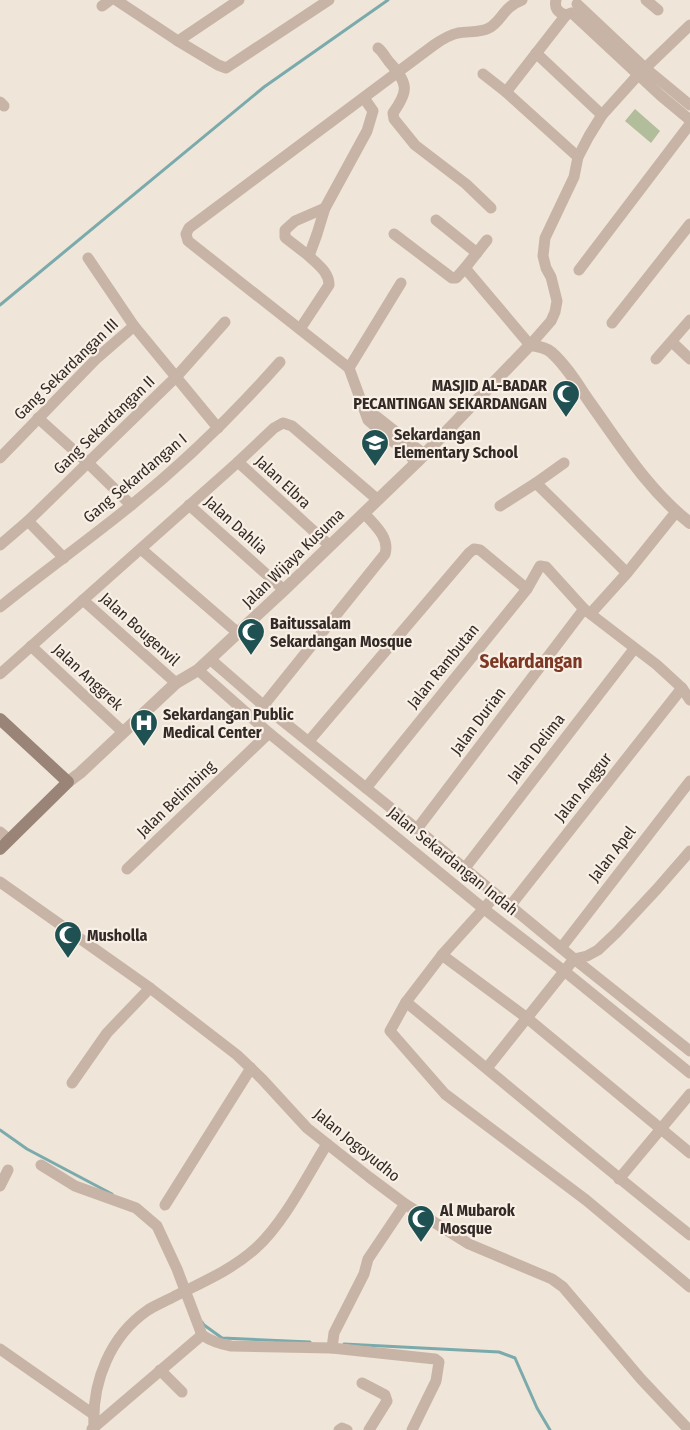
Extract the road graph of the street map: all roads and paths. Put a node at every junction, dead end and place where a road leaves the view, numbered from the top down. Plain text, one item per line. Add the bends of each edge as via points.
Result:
1 (116, 0) edge
2 (239, 0) edge
3 (329, 0) edge
4 (522, 0) edge
5 (554, 0) edge
6 (646, 0) edge
7 (574, 5) edge
8 (658, 10) dead end
9 (690, 25) edge
10 (178, 41) junction
11 (378, 48) dead end
12 (536, 53) junction
13 (398, 72) junction
14 (641, 72) junction
15 (483, 74) dead end
16 (506, 92) junction
17 (359, 102) junction
18 (690, 105) edge
19 (602, 115) junction
20 (690, 122) edge
21 (578, 157) junction
22 (325, 208) junction
23 (491, 208) dead end
24 (436, 220) dead end
25 (690, 224) edge
26 (394, 234) dead end
27 (487, 240) dead end
28 (477, 252) junction
29 (308, 256) junction
30 (88, 258) dead end
31 (465, 268) junction
32 (579, 270) dead end
33 (401, 283) dead end
34 (690, 320) edge
35 (226, 322) dead end
36 (612, 323) dead end
37 (134, 326) junction
38 (300, 330) junction
39 (672, 342) junction
40 (530, 344) junction
41 (656, 359) dead end
42 (690, 359) edge
43 (280, 362) dead end
44 (349, 368) junction
45 (176, 376) junction
46 (38, 418) junction
47 (218, 428) junction
48 (0, 458) edge
49 (420, 458) junction
50 (238, 462) junction
51 (88, 463) junction
52 (564, 463) dead end
53 (536, 483) junction
54 (378, 500) junction
55 (189, 505) junction
56 (131, 506) junction
57 (500, 506) dead end
58 (676, 512) junction
59 (364, 513) junction
60 (28, 521) junction
61 (690, 523) edge
62 (0, 545) edge
63 (329, 545) junction
64 (141, 549) junction
65 (64, 558) junction
66 (627, 573) junction
67 (527, 589) junction
68 (284, 590) junction
69 (83, 600) junction
70 (0, 607) edge
71 (587, 611) junction
72 (238, 633) junction
73 (31, 646) junction
74 (634, 649) junction
75 (210, 659) junction
76 (198, 670) junction
77 (0, 674) edge
78 (176, 683) junction
79 (682, 688) junction
80 (690, 700) edge
81 (264, 706) junction
82 (254, 718) junction
83 (0, 720) edge
84 (123, 732) junction
85 (270, 733) junction
86 (309, 741) junction
87 (690, 781) edge
88 (68, 782) junction
89 (366, 788) junction
90 (377, 797) junction
91 (366, 811) junction
92 (417, 829) junction
93 (3, 840) edge
94 (690, 851) edge
95 (465, 868) junction
96 (127, 869) dead end
97 (0, 882) edge
98 (496, 895) junction
99 (510, 906) junction
100 (484, 909) junction
101 (560, 948) junction
102 (442, 955) junction
103 (574, 959) junction
104 (564, 970) junction
105 (150, 988) junction
106 (406, 1002) junction
107 (526, 1018) junction
108 (690, 1051) edge
109 (251, 1068) junction
110 (487, 1068) junction
111 (690, 1073) edge
112 (72, 1083) dead end
113 (690, 1094) edge
114 (660, 1129) junction
115 (327, 1144) junction
116 (690, 1153) edge
117 (41, 1165) dead end
118 (8, 1170) dead end
119 (619, 1179) junction
120 (0, 1186) edge
121 (165, 1204) dead end
122 (405, 1204) junction
123 (690, 1235) edge
124 (690, 1287) edge
125 (186, 1291) junction
126 (202, 1335) junction
127 (332, 1348) junction
128 (0, 1349) edge
129 (160, 1370) junction
130 (362, 1383) dead end
131 (182, 1392) dead end
132 (94, 1414) junction
133 (92, 1428) edge
134 (339, 1430) edge
135 (346, 1430) edge
136 (369, 1430) edge
137 (412, 1430) edge
138 (689, 1430) edge

1 - 10 street
2 - 10 street
3 - 10 street via 226,68
4 - 13 street via 507,8 489,28 444,38
5 - 7 street via 557,10
6 - 8 street
7 - 12 street
7 - 14 street
9 - 14 street
11 - 13 street
12 - 16 street
12 - 19 street
13 - 17 street
13 - 23 street via 405,88 404,97 392,113 394,119 415,144
14 - 18 street
14 - 19 street
14 - 20 street
15 - 16 street
16 - 21 street
17 - 22 street via 365,117 370,118 367,132
17 - 38 street via 189,228 186,234 188,241
19 - 21 street
20 - 32 street
21 - 40 street via 574,177 545,238 543,256 557,301 555,312
22 - 29 street
22 - 29 street via 295,221 285,230 285,237
24 - 28 street
25 - 36 street
26 - 31 street via 452,278
27 - 28 street
28 - 31 street
29 - 38 street via 327,274 329,285
30 - 37 street
31 - 40 street
33 - 44 street
34 - 39 street
35 - 45 street, Gang Sekardangan II
37 - 45 street
37 - 46 street, Gang Sekardangan III
38 - 44 street
39 - 41 street
39 - 42 street
40 - 49 street, Jalan Wijaya Kusuma
40 - 58 street via 546,348 555,356 642,474
43 - 47 street, Gang Sekardangan I
44 - 49 street via 368,420
45 - 47 street
45 - 51 street, Gang Sekardangan II
46 - 48 street, Gang Sekardangan III
46 - 51 street
47 - 56 street, Gang Sekardangan I
49 - 54 street, Jalan Wijaya Kusuma
50 - 54 street via 283,423 292,426
50 - 55 street
50 - 63 street, Jalan Elbra
51 - 56 street
51 - 60 street, Gang Sekardangan II
52 - 53 street
53 - 57 street
53 - 66 street
54 - 59 street, Jalan Wijaya Kusuma
55 - 64 street
55 - 68 street, Jalan Dahlia
56 - 65 street, Gang Sekardangan I
58 - 61 street
58 - 66 street, Jalan Durian
59 - 63 street, Jalan Wijaya Kusuma
59 - 81 street via 386,541 385,554
60 - 62 street, Gang Sekardangan II
60 - 65 street
63 - 68 street, Jalan Wijaya Kusuma
64 - 69 street
64 - 72 street
65 - 70 street, Gang Sekardangan I
66 - 71 street, Jalan Durian
67 - 71 street, Jalan Rambutan via 540,566 544,565
67 - 86 street via 480,550 474,549
67 - 89 street, Jalan Rambutan
68 - 72 street, Jalan Wijaya Kusuma
69 - 73 street
69 - 78 street, Jalan Bougenvil
71 - 74 street
71 - 92 street, Jalan Durian
72 - 75 street, Jalan Wijaya Kusuma
73 - 77 street
73 - 84 street, Jalan Anggrek
74 - 79 street
74 - 95 street, Jalan Delima
75 - 76 street, Jalan Wijaya Kusuma
75 - 81 street, Jalan Sekardangan Indah
76 - 78 street, Jalan Wijaya Kusuma
76 - 82 street, Jalan Sekardangan Indah
78 - 84 street, Jalan Wijaya Kusuma
79 - 80 street
79 - 99 street, Jalan Anggur
81 - 82 street
81 - 86 street, Jalan Sekardangan Indah
82 - 85 street, Jalan Sekardangan Indah
83 - 88 main road
84 - 88 street, Jalan Wijaya Kusuma
85 - 91 street, Jalan Sekardangan Indah
85 - 96 street, Jalan Belimbing
86 - 89 street, Jalan Sekardangan Indah
87 - 101 street, Jalan Apel
88 - 93 main road
89 - 90 street, Jalan Sekardangan Indah
90 - 91 street
90 - 92 street, Jalan Sekardangan Indah
91 - 100 street, Jalan Sekardangan Indah
92 - 95 street, Jalan Sekardangan Indah
94 - 103 street via 610,939 598,950
95 - 98 street, Jalan Sekardangan Indah
97 - 105 street, Jalan Jogoyudho
98 - 99 street, Jalan Sekardangan Indah
98 - 100 street
99 - 101 street, Jalan Sekardangan Indah
100 - 102 street
100 - 104 street, Jalan Sekardangan Indah
101 - 103 street, Jalan Sekardangan Indah
102 - 106 street
102 - 107 street
103 - 104 street
103 - 108 street, Jalan Sekardangan Indah
104 - 107 street
104 - 111 street, Jalan Sekardangan Indah
105 - 109 street, Jalan Jogoyudho
105 - 112 street via 107,1033
106 - 110 street
106 - 124 street via 390,1031 445,1094 586,1200
107 - 110 street
107 - 114 street
109 - 115 street, Jalan Jogoyudho via 307,1128
109 - 121 street
110 - 119 street
113 - 114 street
114 - 116 street
114 - 119 street
115 - 122 street, Jalan Jogoyudho
115 - 125 street via 273,1231 232,1267
117 - 125 street via 73,1185 136,1208 157,1226
118 - 120 street
119 - 123 street
122 - 127 street via 368,1259 364,1274 334,1333
122 - 138 street, Jalan Jogoyudho via 469,1244 552,1279 563,1287
125 - 126 street
125 - 132 street via 148,1310 132,1323 111,1349 103,1366
126 - 127 street via 231,1346
126 - 129 street
127 - 137 street via 439,1362 436,1381
128 - 132 street
129 - 131 street
129 - 133 street
130 - 136 street via 385,1395 387,1401
132 - 133 street
134 - 135 street

